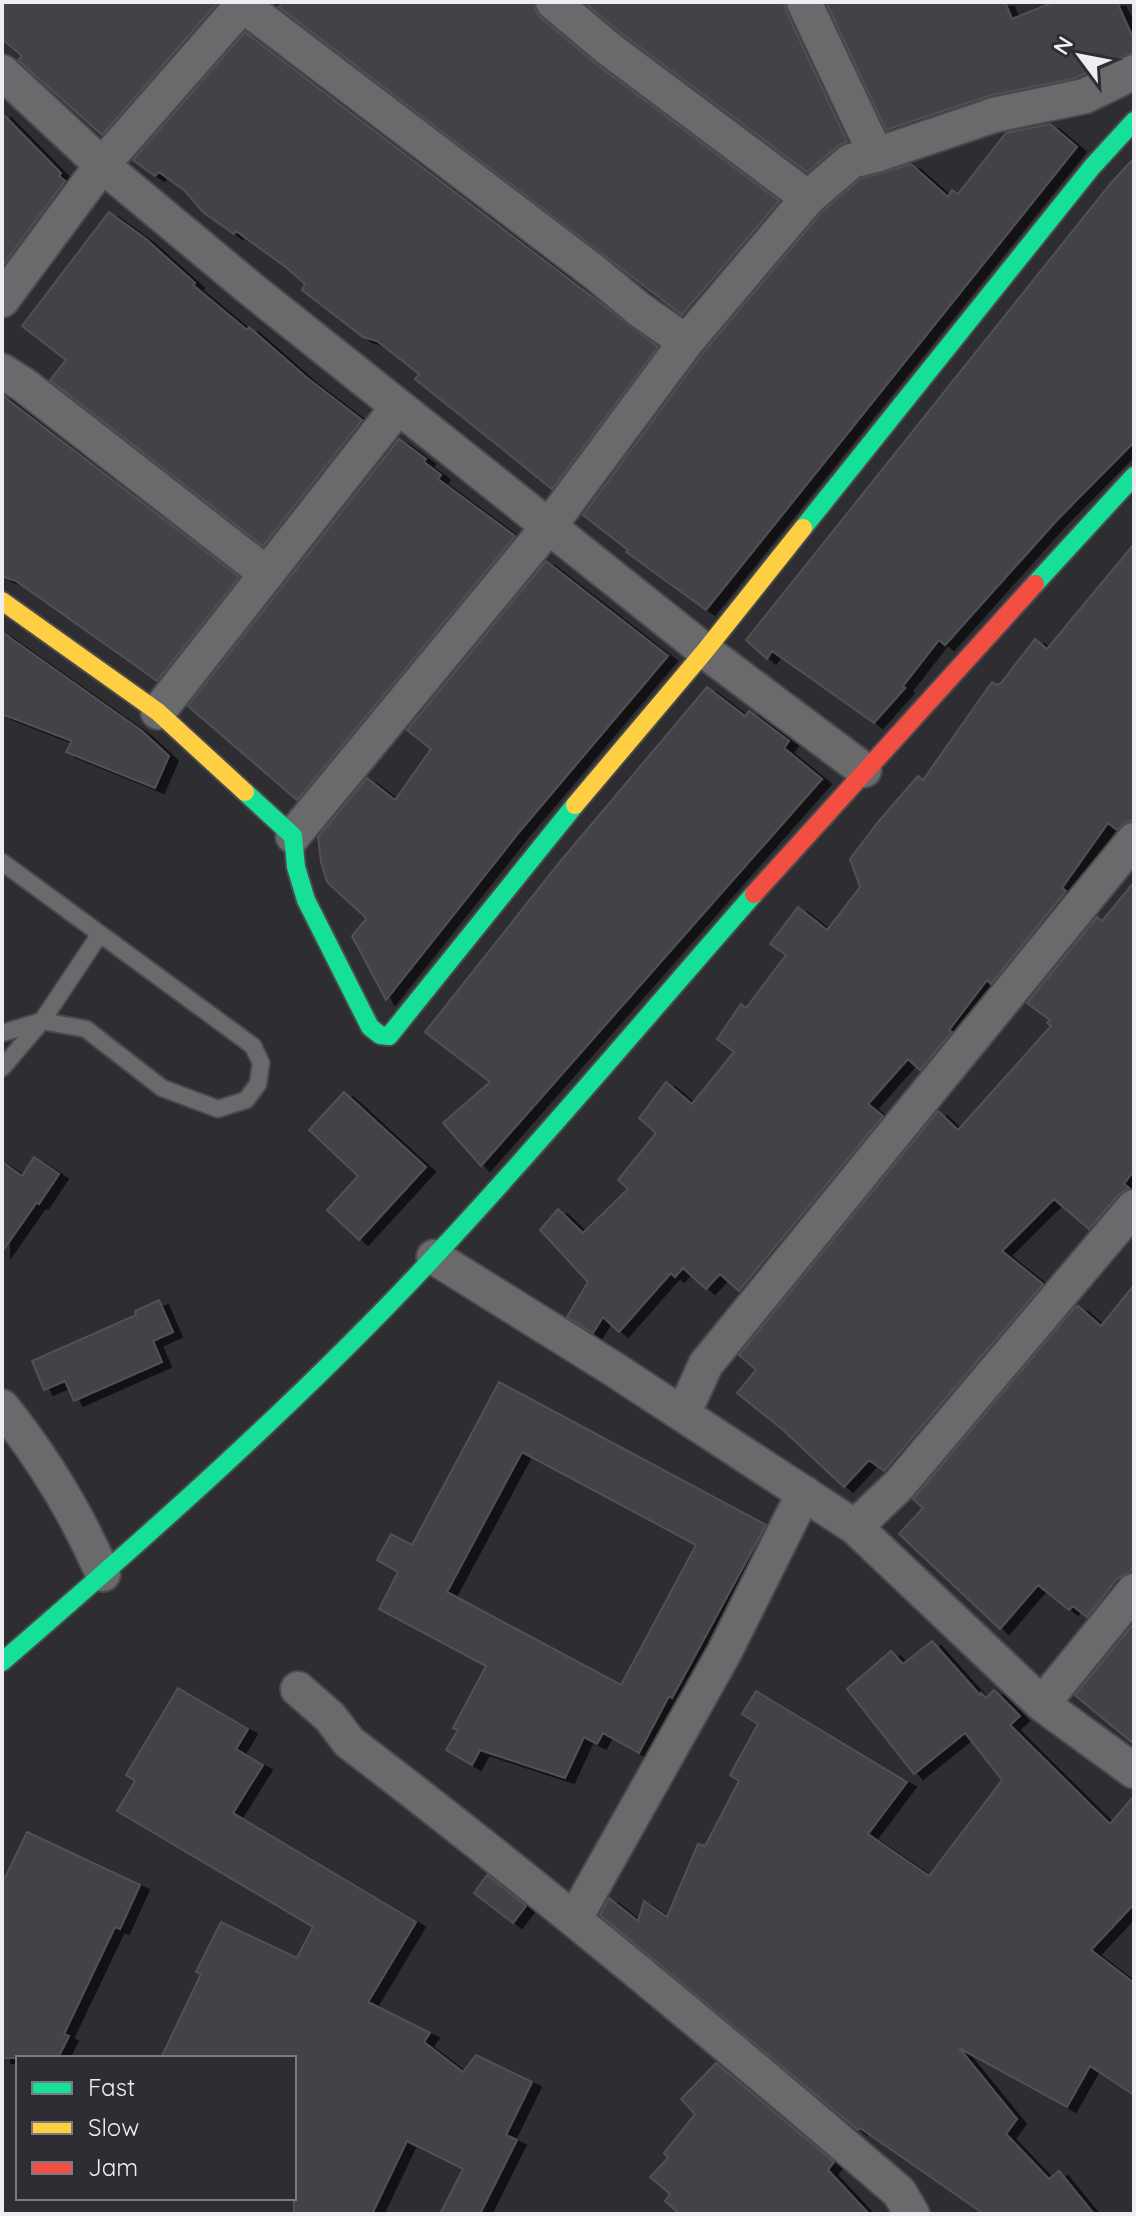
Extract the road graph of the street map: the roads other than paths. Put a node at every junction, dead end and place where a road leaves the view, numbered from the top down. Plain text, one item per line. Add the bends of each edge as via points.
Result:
1 (553, 2) edge
2 (804, 2) edge
3 (242, 3) edge
4 (2, 72) edge
5 (1134, 72) edge
6 (1134, 121) edge
7 (876, 155) junction
8 (102, 165) junction
9 (808, 198) junction
10 (2, 300) edge
11 (686, 342) junction
12 (2, 371) edge
13 (398, 407) junction
14 (1134, 476) edge
15 (550, 525) junction
16 (267, 574) junction
17 (2, 601) edge
18 (705, 651) junction
19 (158, 712) junction
20 (864, 770) junction
21 (293, 836) junction
22 (1134, 840) edge
23 (2, 862) edge
24 (100, 934) junction
25 (42, 1021) junction
26 (2, 1033) edge
27 (2, 1068) edge
28 (1134, 1207) edge
29 (434, 1257) junction
30 (2, 1407) edge
31 (683, 1414) junction
32 (804, 1493) junction
33 (855, 1527) junction
34 (103, 1574) junction
35 (1134, 1591) edge
36 (2, 1662) edge
37 (298, 1689) dead end
38 (1042, 1704) junction
39 (1134, 1771) edge
40 (575, 1918) junction
41 (912, 2214) edge

1 - 9 street
2 - 7 street
3 - 8 street
3 - 11 street
4 - 8 street
5 - 7 street via 1085,96 994,115
6 - 18 street
7 - 9 street via 851,161
8 - 10 street
8 - 13 street
9 - 11 street
11 - 15 street
12 - 16 street
13 - 15 street
13 - 16 street
14 - 20 street
15 - 18 street
15 - 21 street
16 - 19 street
17 - 19 street
18 - 20 street
18 - 21 street via 389,1036 370,1027 306,900
19 - 21 street
20 - 29 street
22 - 31 street via 706,1364
23 - 24 lane
24 - 25 lane
24 - 25 lane via 253,1046 261,1063 258,1084 246,1100 218,1109 162,1088 86,1029
25 - 26 lane
25 - 27 lane
28 - 33 street via 899,1485
29 - 31 street
29 - 34 street via 304,1389
30 - 34 street via 32,1445
31 - 32 street
32 - 33 street
32 - 40 street via 724,1653
33 - 38 street
34 - 36 street
35 - 38 street
37 - 40 street via 349,1742
38 - 39 street
40 - 41 street via 899,2192

